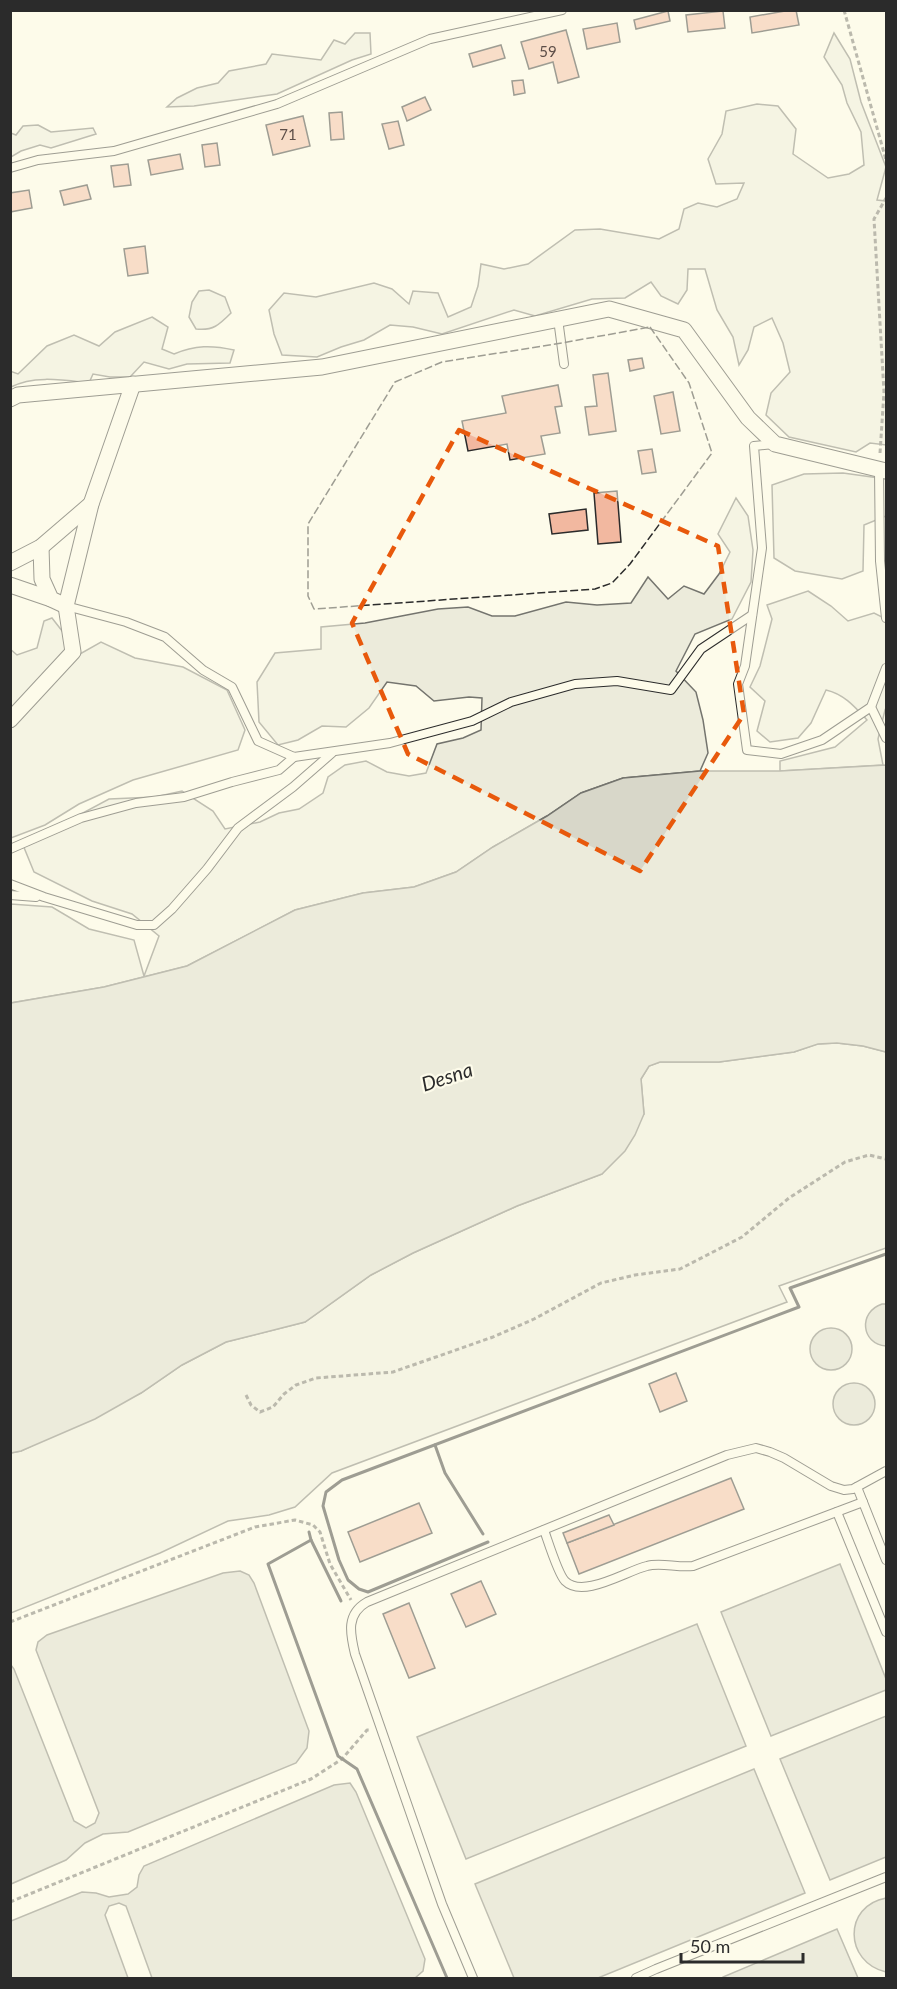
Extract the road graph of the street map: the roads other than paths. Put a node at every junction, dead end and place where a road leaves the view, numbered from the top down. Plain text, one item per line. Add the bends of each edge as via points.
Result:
1 (562, 10) edge
2 (10, 168) edge
3 (558, 319) junction
4 (564, 364) dead end
5 (133, 384) junction
6 (10, 399) edge
7 (775, 444) junction
8 (883, 470) edge
9 (91, 504) junction
10 (41, 547) junction
11 (10, 563) edge
12 (10, 585) edge
13 (51, 599) junction
14 (66, 606) junction
15 (752, 615) junction
16 (886, 618) edge
17 (886, 668) edge
18 (871, 707) junction
19 (10, 720) edge
20 (886, 738) edge
21 (333, 752) junction
22 (294, 757) junction
23 (10, 849) edge
24 (10, 884) edge
25 (10, 895) edge
26 (44, 897) junction
27 (886, 1471) edge
28 (857, 1487) junction
29 (863, 1502) junction
30 (837, 1512) junction
31 (544, 1530) junction
32 (886, 1560) edge
33 (886, 1632) edge
34 (886, 1877) edge
35 (473, 1978) edge
36 (636, 1978) edge

1 - 2 lane via 430,39 277,104 114,151 38,160
3 - 4 lane
3 - 5 street via 322,367
3 - 7 street via 609,309 684,330 748,418
5 - 6 street via 18,395
5 - 9 street
7 - 8 street
7 - 15 lane via 754,446 762,548
8 - 16 lane via 880,561
9 - 10 street
9 - 14 street
10 - 11 street
10 - 13 street via 42,579
12 - 13 street
13 - 14 street
14 - 19 street via 73,651
14 - 22 lane via 165,637 203,670 232,687 258,741
15 - 18 lane via 745,666 738,684 747,750 781,754 822,740
15 - 21 lane via 701,649 671,690 617,681 575,684 512,702 472,721 390,743
17 - 18 lane
18 - 20 lane
21 - 22 lane
21 - 26 lane via 238,828 207,869 154,925 136,925
22 - 23 lane via 279,770 184,797 136,803 81,818
24 - 26 lane
25 - 26 lane
27 - 28 lane
28 - 29 lane
28 - 31 lane via 844,1490 831,1486 784,1458 756,1448 746,1449
29 - 30 lane
29 - 32 lane
30 - 31 lane via 693,1566 650,1565 587,1587 564,1580
30 - 33 lane
31 - 35 lane via 367,1602 353,1615 350,1635 355,1654 442,1904
34 - 36 lane

